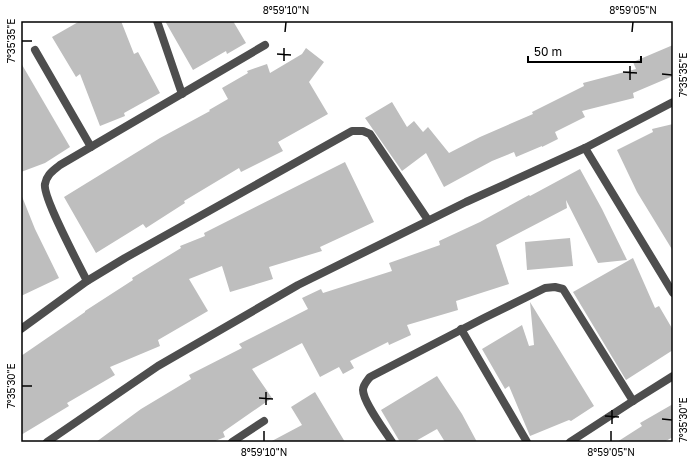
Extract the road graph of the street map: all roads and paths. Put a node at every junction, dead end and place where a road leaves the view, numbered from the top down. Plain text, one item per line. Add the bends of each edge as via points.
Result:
1 (157, 21) edge
2 (265, 45) dead end
3 (35, 50) dead end
4 (182, 94) junction
5 (673, 102) edge
6 (91, 147) junction
7 (585, 148) junction
8 (428, 220) junction
9 (86, 281) junction
10 (673, 293) edge
11 (21, 328) edge
12 (461, 329) junction
13 (673, 376) edge
14 (633, 400) junction
15 (264, 421) dead end
16 (47, 442) edge
17 (232, 442) edge
18 (392, 442) edge
19 (527, 442) edge
20 (570, 442) edge

1 - 4 street
2 - 4 street
3 - 6 street
4 - 6 street
5 - 7 street
6 - 9 street via 49,174 45,185 48,201
7 - 8 street
7 - 10 street
8 - 9 street via 370,134 352,131
8 - 16 street via 298,285 158,366
9 - 11 street
12 - 14 street via 545,288 563,289
12 - 18 street via 370,376 364,384 366,400
12 - 19 street
13 - 14 street
14 - 20 street
15 - 17 street

